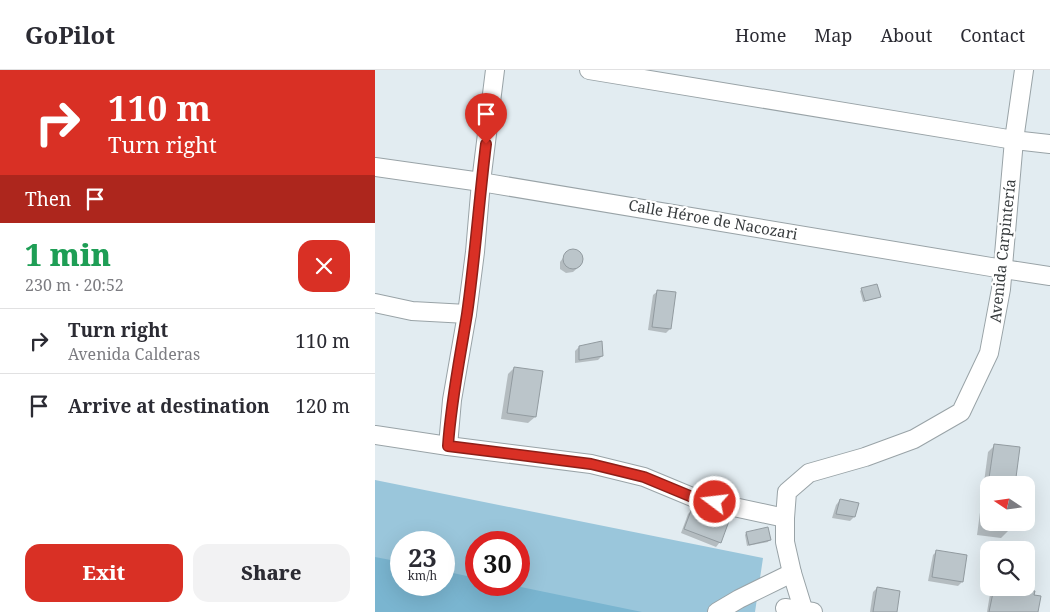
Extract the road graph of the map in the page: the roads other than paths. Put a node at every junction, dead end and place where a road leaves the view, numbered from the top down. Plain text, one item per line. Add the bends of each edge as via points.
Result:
1 (495, 70) edge
2 (589, 70) edge
3 (1024, 70) edge
4 (1014, 140) junction
5 (1050, 144) edge
6 (375, 167) edge
7 (481, 182) junction
8 (1003, 269) junction
9 (1050, 276) edge
10 (375, 303) edge
11 (467, 314) junction
12 (375, 435) edge
13 (448, 446) junction
14 (785, 518) junction
15 (794, 580) junction
16 (785, 610) edge
17 (717, 612) edge
18 (807, 612) edge

1 - 7 street
2 - 4 street
3 - 4 street, Avenida Carpintería
4 - 5 street
4 - 8 street, Avenida Carpintería
6 - 7 street, Calle Héroe de Nacozari
7 - 8 street, Calle Héroe de Nacozari
7 - 11 street
8 - 9 street, Calle Héroe de Nacozari
8 - 14 street, Avenida Carpintería via 989,353 961,412 914,439 809,473 787,492
10 - 11 street via 412,311
11 - 13 street via 452,400
12 - 13 street
13 - 14 street via 591,464 644,477 697,499
14 - 15 street via 785,542
15 - 16 street
15 - 17 street via 739,599
15 - 18 street
16 - 18 street

